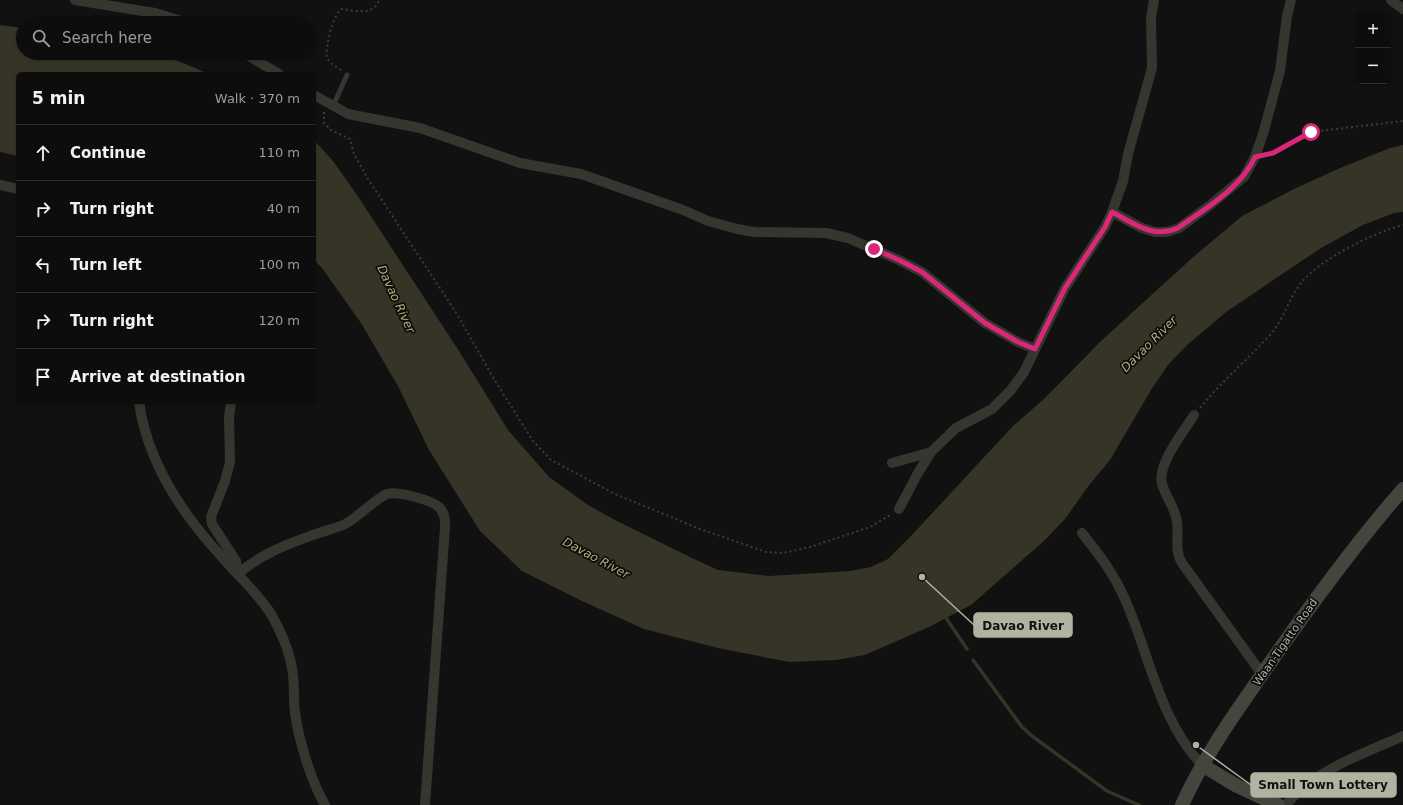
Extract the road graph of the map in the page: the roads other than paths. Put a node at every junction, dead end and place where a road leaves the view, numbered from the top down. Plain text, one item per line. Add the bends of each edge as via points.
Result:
1 (75, 0) edge
2 (1154, 0) edge
3 (1291, 0) edge
4 (1391, 0) edge
5 (1403, 9) edge
6 (165, 16) edge
7 (256, 60) edge
8 (276, 72) edge
9 (347, 74) road end
10 (316, 96) edge
11 (329, 104) junction
12 (0, 185) edge
13 (16, 189) edge
14 (1112, 212) junction
15 (1035, 349) junction
16 (139, 404) edge
17 (231, 404) edge
18 (1194, 415) road end
19 (931, 452) junction
20 (892, 463) dead end
21 (1403, 489) edge
22 (899, 509) road end
23 (1082, 533) dead end
24 (238, 574) junction
25 (1262, 674) junction
26 (1403, 736) edge
27 (1202, 765) junction
28 (325, 805) edge
29 (425, 805) edge
30 (1182, 805) edge
31 (1278, 805) edge
32 (1286, 805) edge

1 - 6 street
2 - 14 street via 1151,18 1152,68 1123,181
3 - 14 street via 1280,71 1264,134 1249,170 1238,182 1178,228 1168,232 1142,228
4 - 5 street
7 - 8 street
9 - 11 lane
10 - 11 street
11 - 15 street via 348,114 420,128 520,163 581,174 708,221 737,229 826,233 848,238 922,272 985,323
12 - 13 street
14 - 15 street via 1065,288
15 - 19 street via 1024,372 992,409 956,428
16 - 24 street via 146,439 158,467 197,528
17 - 24 street via 230,462 211,517 212,524 236,561
18 - 25 street via 1164,464 1161,475 1165,494 1175,512 1178,554 1182,564
19 - 20 street
19 - 22 street
21 - 25 street, Waan-Tigatto Road via 1350,552
23 - 27 street via 1110,568 1125,598 1171,719 1188,751
24 - 28 street via 262,600 285,643 292,667 295,713 300,737 316,789
24 - 29 street via 252,562 284,545 346,523 387,494 413,497 439,508 445,516 445,527
25 - 27 street, Waan-Tigatto Road
26 - 32 street via 1352,758 1299,791
27 - 30 street, Waan-Tigatto Road
27 - 31 street via 1237,786

